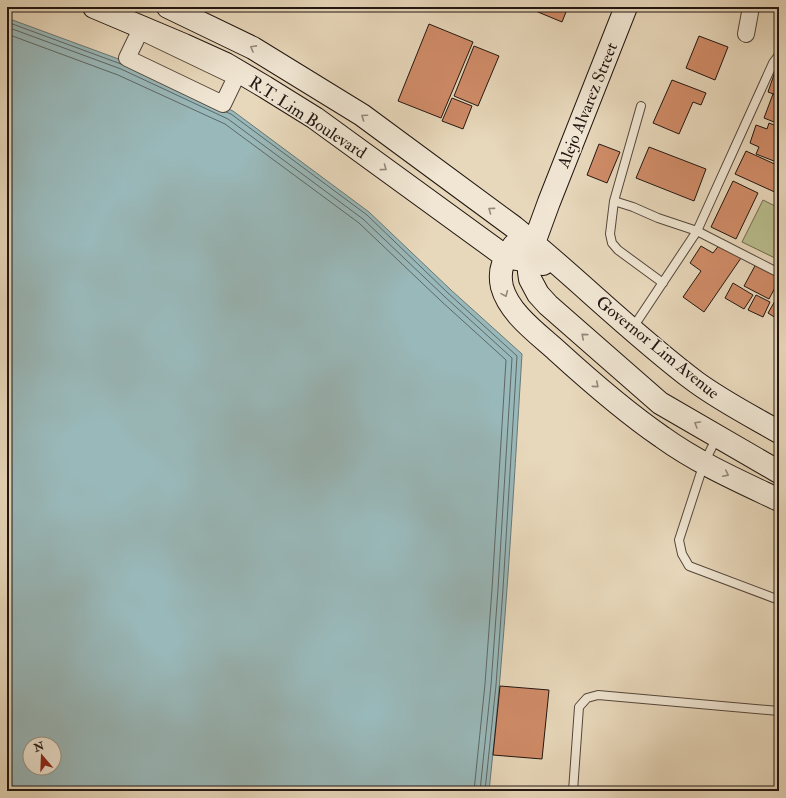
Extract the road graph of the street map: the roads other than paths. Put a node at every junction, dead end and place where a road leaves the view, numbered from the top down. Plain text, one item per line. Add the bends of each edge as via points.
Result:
1 (94, 7) edge
2 (168, 7) edge
3 (626, 7) edge
4 (751, 7) edge
5 (193, 12) edge
6 (746, 34) dead end
7 (779, 55) edge
8 (127, 58) joint
9 (641, 106) dead end
10 (614, 201) junction
11 (697, 231) junction
12 (529, 246) junction
13 (506, 257) junction
14 (779, 272) edge
15 (663, 283) junction
16 (632, 330) junction
17 (779, 432) edge
18 (717, 436) junction
19 (704, 463) junction
20 (779, 472) edge
21 (779, 500) edge
22 (779, 600) edge
23 (779, 711) edge
24 (573, 791) edge

1 -> 13 main road, R.T. Lim Boulevard via 226,64 265,87 315,118
2 - 5 main road, R.T. Lim Boulevard
3 - 12 main road, Alejo Alvarez Street
4 - 6 street
12 -> 5 main road, R.T. Lim Boulevard via 362,115
7 - 11 lane via 773,63
8 - 8 street via 140,32 236,77 223,104
9 - 10 lane
10 - 11 lane
10 - 15 lane via 610,234 612,243
11 - 14 lane
11 - 15 lane
12 - 13 main road, Governor Lim Avenue
12 - 16 main road, Governor Lim Avenue via 562,268
18 -> 12 main road via 660,403 548,305 530,279
13 -> 19 main road via 501,271 506,298 527,324 625,410 662,438
15 - 16 lane
16 - 17 main road, Governor Lim Avenue via 696,382
18 - 19 lane
18 - 20 main road
19 -> 21 main road
19 - 22 lane via 679,540 682,554 689,566
23 - 24 lane via 598,695 587,698 579,707

